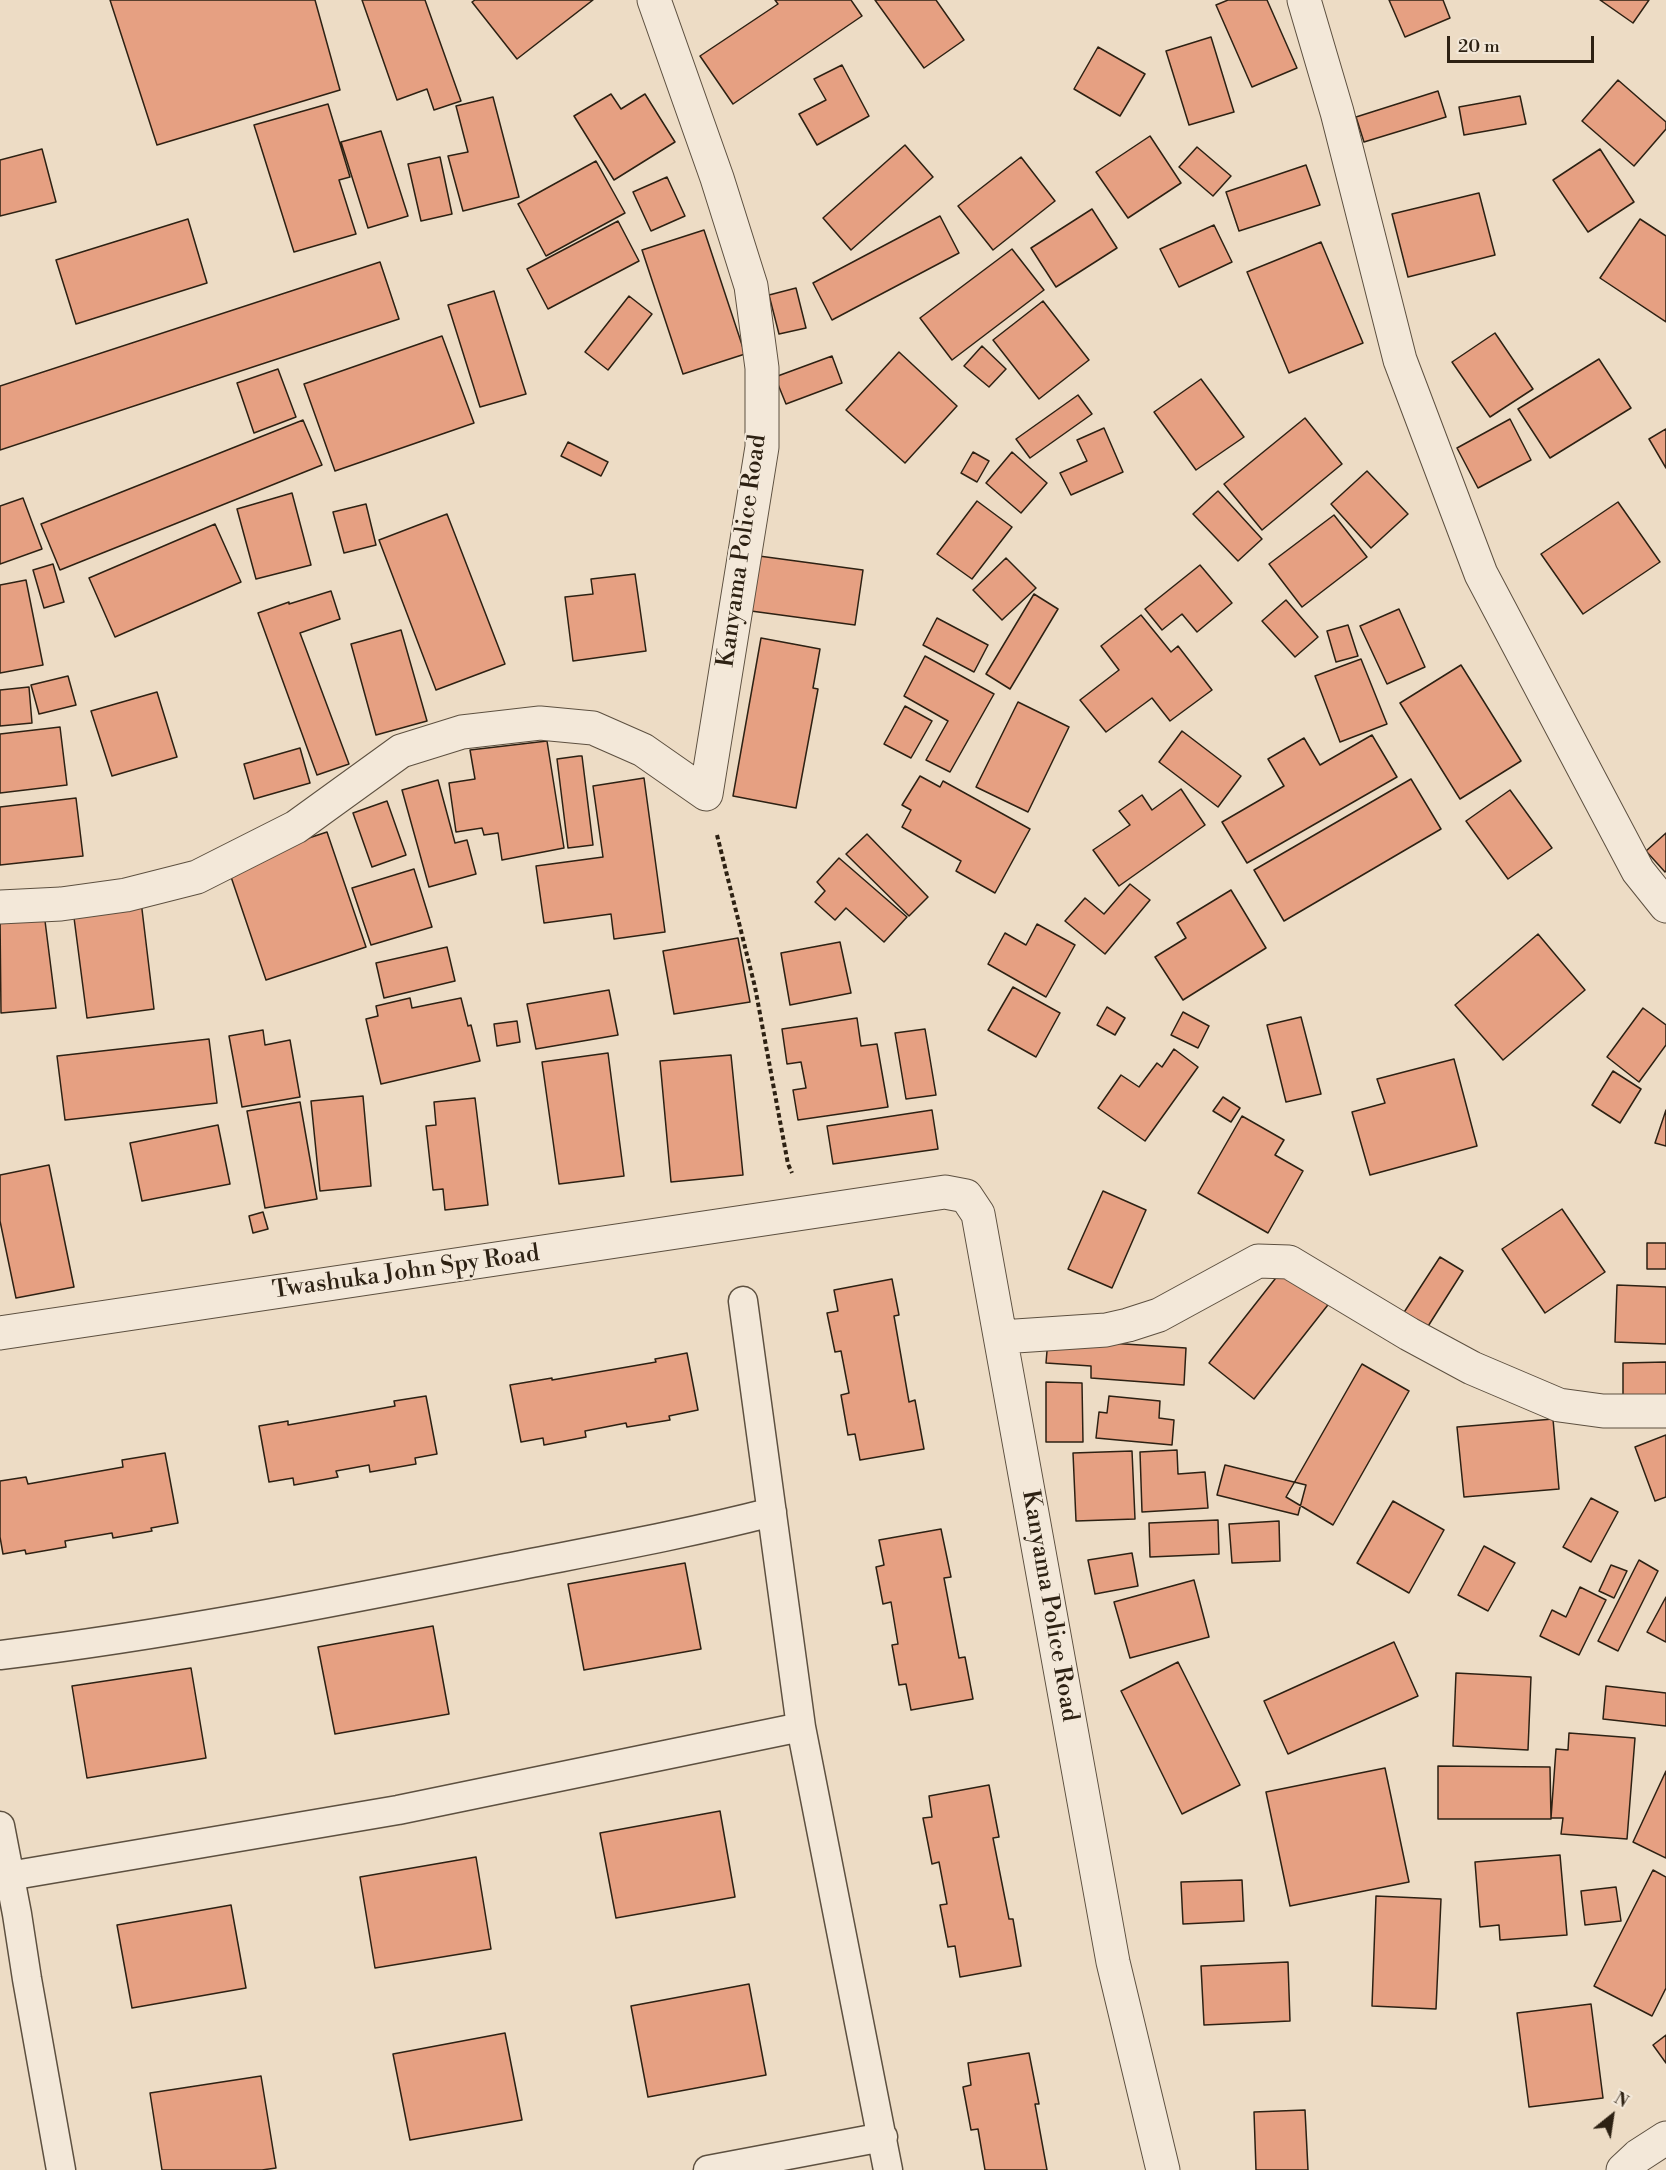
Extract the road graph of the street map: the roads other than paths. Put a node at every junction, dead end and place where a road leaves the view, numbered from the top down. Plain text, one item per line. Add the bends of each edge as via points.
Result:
1 (654, 0) edge
2 (1304, 0) edge
3 (1666, 906) edge
4 (0, 907) edge
5 (812, 1214) joint
6 (743, 1301) dead end
7 (0, 1333) edge
8 (1001, 1337) junction
9 (1666, 1411) edge
10 (772, 1512) junction
11 (0, 1655) edge
12 (801, 1726) junction
13 (0, 1826) edge
14 (9, 1876) junction
15 (883, 2137) junction
16 (1666, 2138) edge
17 (61, 2170) edge
18 (708, 2170) edge
19 (888, 2170) edge
20 (1163, 2170) edge
21 (1623, 2170) edge

1 - 4 street, Kanyama Police Road via 751,286 762,368 762,447 706,794 644,750 593,728 540,723 462,732 401,751 296,827 198,878 61,904
2 - 3 street via 1337,112 1400,360 1481,574 1638,871
5 - 7 street, Twashuka John Spy Road
5 - 8 street, Kanyama Police Road via 945,1192 966,1196 978,1214
6 - 10 lane
8 - 9 street via 1117,1328 1159,1315 1258,1261 1289,1262 1472,1368 1559,1405 1603,1412
8 - 20 street, Kanyama Police Road via 1113,1962
10 - 11 lane via 395,1591 104,1642
10 - 12 lane
12 - 14 lane via 398,1810
12 - 15 lane
13 - 14 lane
14 - 17 lane
15 - 18 lane
15 - 19 lane
16 - 21 street

